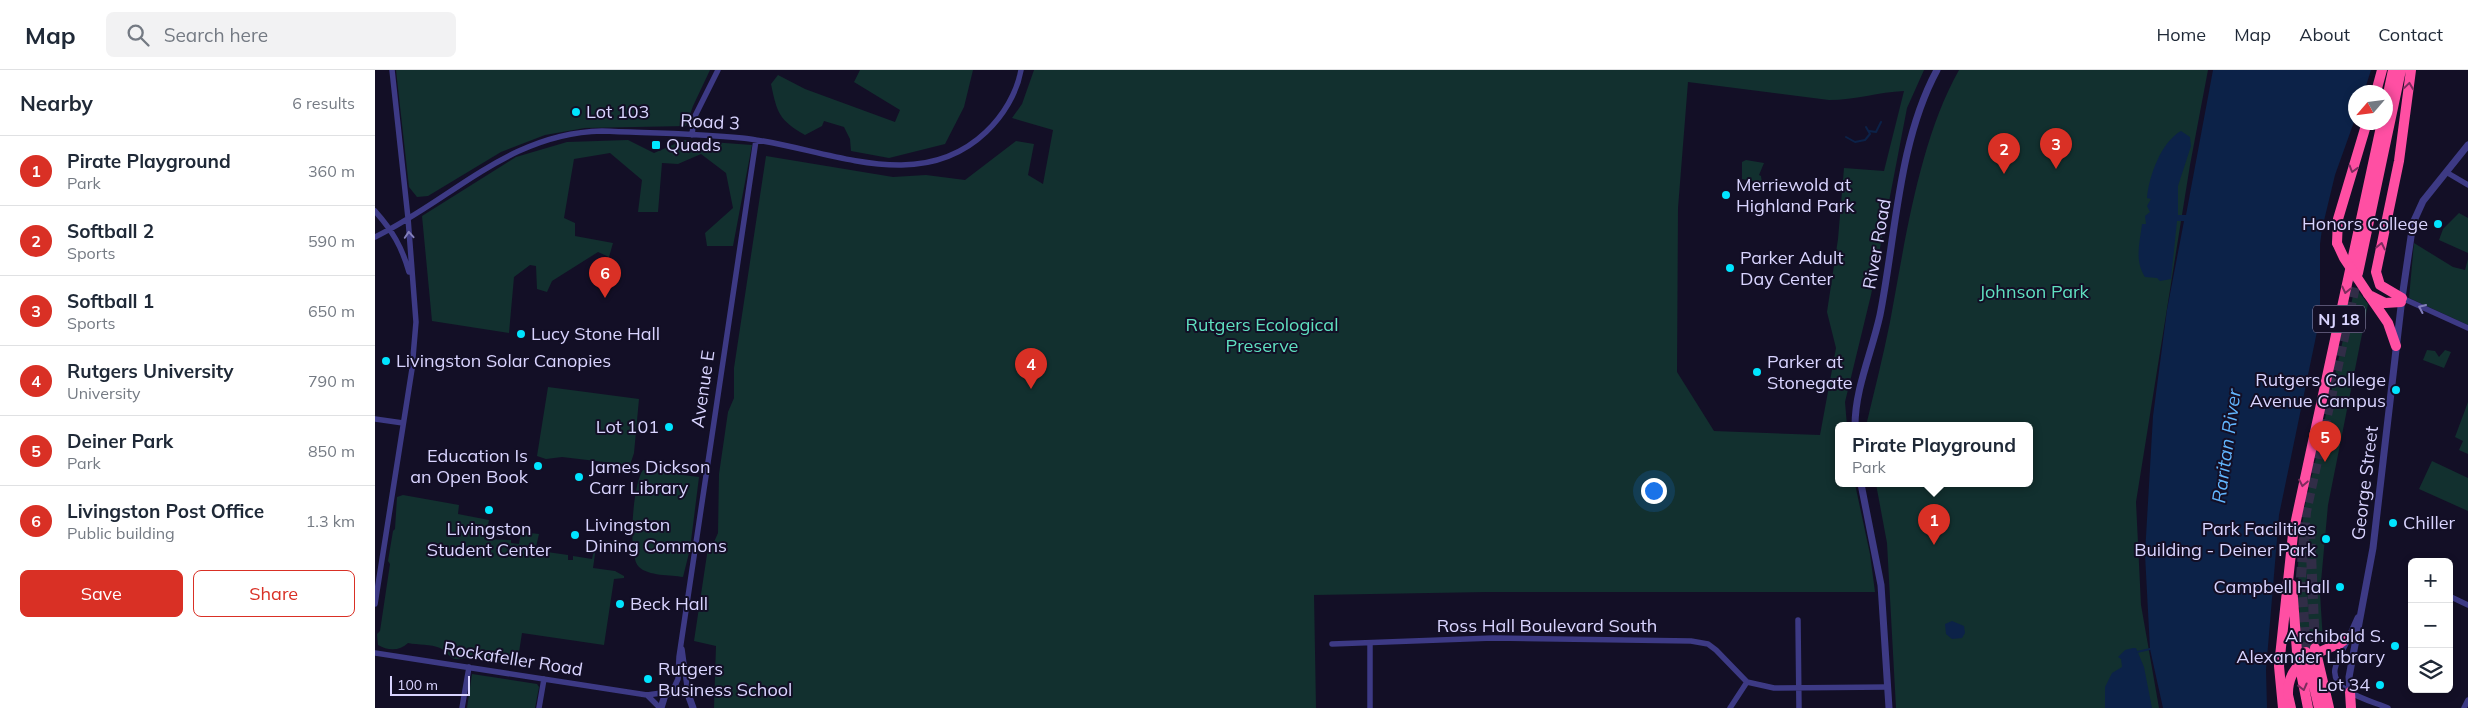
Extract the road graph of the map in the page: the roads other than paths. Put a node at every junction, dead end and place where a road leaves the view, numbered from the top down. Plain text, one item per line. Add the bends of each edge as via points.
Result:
1 (392, 70) edge
2 (718, 70) edge
3 (1021, 70) edge
4 (1937, 70) edge
5 (2382, 70) edge
6 (2393, 70) edge
7 (2401, 70) edge
8 (2411, 70) edge
9 (2378, 85) edge
10 (2390, 85) edge
11 (2365, 130) edge
12 (2381, 130) edge
13 (692, 135) junction
14 (756, 140) junction
15 (2468, 145) edge
16 (2446, 172) junction
17 (2468, 185) edge
18 (375, 211) edge
19 (408, 218) junction
20 (391, 229) junction
21 (375, 237) edge
22 (2358, 273) tunnel mouth
23 (413, 284) junction
24 (2402, 300) junction
25 (2380, 305) junction
26 (2468, 328) edge
27 (2396, 346) junction
28 (375, 419) edge
29 (1855, 422) edge
30 (403, 423) junction
31 (1862, 487) edge
32 (2293, 534) junction
33 (2453, 598) edge
34 (375, 604) edge
35 (2468, 605) edge
36 (2362, 606) junction
37 (1798, 620) dead end
38 (2350, 636) junction
39 (682, 642) junction
40 (1332, 644) dead end
41 (1370, 644) junction
42 (375, 653) edge
43 (469, 667) junction
44 (544, 679) junction
45 (1747, 682) junction
46 (1888, 687) junction
47 (1799, 688) junction
48 (671, 691) junction
49 (2350, 692) junction
50 (688, 694) junction
51 (647, 695) junction
52 (2468, 700) edge
53 (463, 708) edge
54 (539, 708) edge
55 (661, 708) edge
56 (693, 708) edge
57 (1370, 708) edge
58 (1730, 708) edge
59 (1799, 708) edge
60 (1889, 708) edge
61 (2283, 708) edge
62 (2291, 708) edge
63 (2309, 708) edge
64 (2319, 708) edge
65 (2329, 708) edge
66 (2351, 708) edge
67 (2388, 708) edge
68 (2465, 708) edge

1 - 19 street
2 - 13 street via 694,118
3 - 14 street, Road 3 via 1015,90 991,127 978,140 943,159 909,166 871,163
4 - 29 street, River Road via 1921,104 1911,143 1881,311 1856,404
5 - 9 highway
6 - 10 highway
7 - 22 highway
24 -> 8 highway via 2380,285 2376,275 2399,161
11 -> 25 highway, bridge via 2338,219 2337,243 2343,258
12 -> 32 highway, NJ 18
13 - 14 street, Road 3
13 - 19 street, Road 3 via 590,132 545,140 513,152
14 - 39 street, Avenue E
15 - 16 street, George Street
16 - 17 street
16 - 24 street, George Street via 2415,216
18 - 20 street
19 - 20 street, Road 3
23 -> 19 street
20 - 21 street, Road 3
20 - 23 street via 404,253
23 - 30 street via 415,338
24 - 25 highway
26 -> 24 street
24 - 27 street, George Street
25 - 27 highway
27 - 36 street, George Street via 2373,548
28 - 30 street
30 - 34 street
31 - 46 street via 1879,568
32 - 61 highway via 2279,666
32 -> 63 highway, NJ 18 via 2293,618 2299,669
33 - 35 street
36 - 38 street
36 - 49 street, George Street via 2349,678
37 - 47 street
38 - 49 street via 2335,673 2339,684
38 - 62 highway, bridge via 2339,644 2312,654 2299,664 2290,678 2288,695
39 - 48 street, Avenue E via 678,680
39 - 50 street, Avenue E
40 - 41 street, Ross Hall Boulevard South
41 - 45 street, Ross Hall Boulevard South via 1493,638 1691,641 1708,644
41 - 57 street
42 - 43 street, Rockafeller Road
43 - 44 street, Rockafeller Road
43 - 53 street
44 - 51 street, Rockafeller Road
44 - 54 street
45 - 47 street via 1774,688
45 - 58 street
46 - 47 street
46 - 60 street
47 - 59 street
48 - 50 street
48 - 51 street, Rockafeller Road
48 - 55 street, Avenue E via 662,699
49 - 66 highway
49 - 67 street
50 - 56 street, Avenue E
51 - 55 street
52 - 68 street
64 - 65 highway via 2310,650

